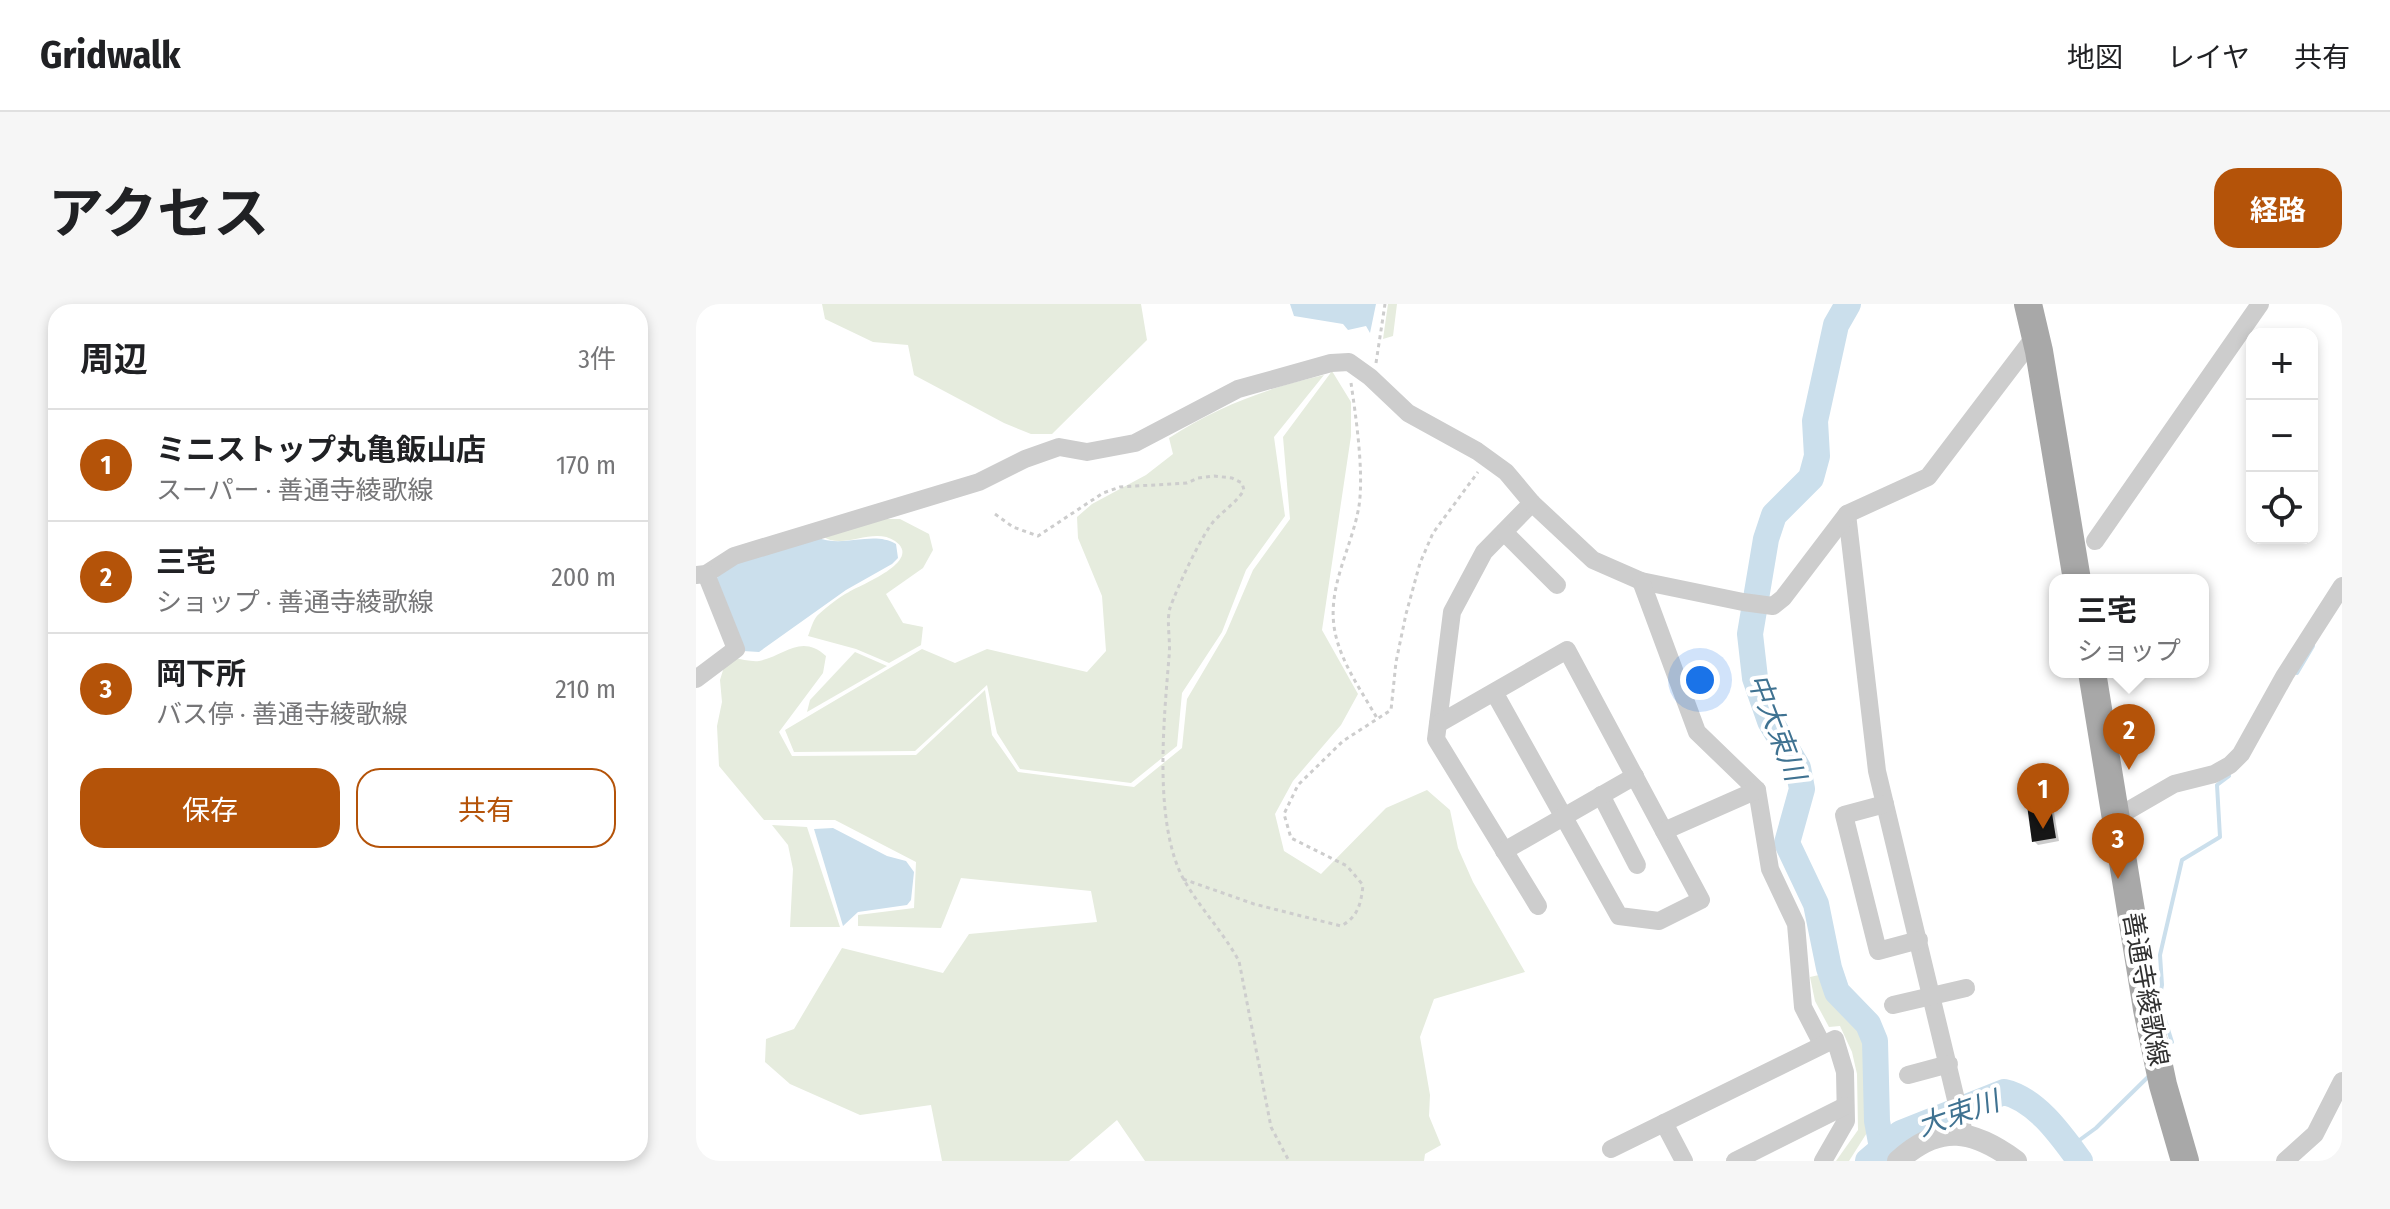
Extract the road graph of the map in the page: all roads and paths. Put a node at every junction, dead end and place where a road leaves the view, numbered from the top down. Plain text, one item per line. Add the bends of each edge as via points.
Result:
1 (1385, 304) edge
2 (2028, 304) edge
3 (2260, 304) edge
4 (2036, 335) junction
5 (1349, 362) junction
6 (1375, 382) junction
7 (1487, 458) junction
8 (1532, 503) junction
9 (995, 514) dead end
10 (1847, 514) junction
11 (1504, 532) junction
12 (2095, 541) dead end
13 (2076, 574) edge
14 (701, 575) edge
15 (1641, 581) junction
16 (1557, 585) dead end
17 (2342, 586) edge
18 (2093, 678) edge
19 (696, 679) edge
20 (1494, 692) junction
21 (1378, 720) junction
22 (1438, 724) junction
23 (1635, 776) junction
24 (1757, 790) junction
25 (1601, 795) junction
26 (1885, 804) junction
27 (1562, 817) junction
28 (2117, 817) junction
29 (1664, 831) junction
30 (1504, 851) junction
31 (1637, 865) dead end
32 (1183, 879) junction
33 (1538, 906) dead end
34 (1919, 940) junction
35 (1966, 988) dead end
36 (1932, 996) junction
37 (1893, 1005) dead end
38 (1822, 1044) junction
39 (1949, 1064) junction
40 (1908, 1075) dead end
41 (2342, 1081) edge
42 (1845, 1106) junction
43 (1664, 1123) junction
44 (1964, 1128) junction
45 (1611, 1149) dead end
46 (1289, 1161) edge
47 (1684, 1161) edge
48 (1735, 1161) edge
49 (1823, 1161) edge
50 (1898, 1161) edge
51 (2016, 1161) edge
52 (2185, 1161) edge
53 (2285, 1161) edge

1 - 6 path
2 - 4 main road
3 - 12 street
4 - 10 street via 1928,477
4 - 13 main road
5 - 6 street
5 - 14 street via 1238,389 1135,443 1087,452 1059,447 979,482 734,556
5 - 21 path via 1359,505 1333,615 1339,650
6 - 7 street via 1408,413
7 - 8 street
7 - 21 path via 1433,533 1420,563 1396,662 1391,710
8 - 11 street
8 - 15 street via 1593,560
9 - 32 path via 1038,536 1120,487 1214,476 1242,483 1239,498 1213,522 1169,610 1165,813
10 - 15 street via 1773,606
10 - 26 street via 1872,738
11 - 16 street
11 - 22 street via 1484,552 1452,612
14 - 19 street via 736,649
15 - 24 street via 1697,732
17 - 28 street via 2241,754 2214,774 2174,784
18 - 28 main road, 善通寺綾歌線
20 - 22 street
20 - 23 street via 1567,650
20 - 27 street
21 - 32 path via 1343,741 1298,785 1284,814 1291,838 1347,866 1363,885 1361,906 1351,920 1341,926
22 - 30 street via 1436,739
23 - 25 street
23 - 29 street
24 - 29 street
24 - 38 street via 1770,869 1796,924 1803,1007
25 - 27 street
25 - 31 street
26 - 34 street
26 - 34 street via 1844,815 1878,951
27 - 29 street via 1619,916 1659,921 1701,900
27 - 30 street
28 - 52 main road, 善通寺綾歌線 via 2147,1009
30 - 33 street
32 - 46 path via 1239,961 1271,1127
34 - 36 street
35 - 36 street
36 - 37 street
36 - 39 street
38 - 42 street via 1835,1039 1845,1072
38 - 43 street
39 - 40 street
39 - 44 street
41 - 53 street via 2315,1134
42 - 48 street
42 - 49 street via 1846,1121
43 - 45 street
43 - 47 street
44 - 50 street via 1924,1143
44 - 51 street

